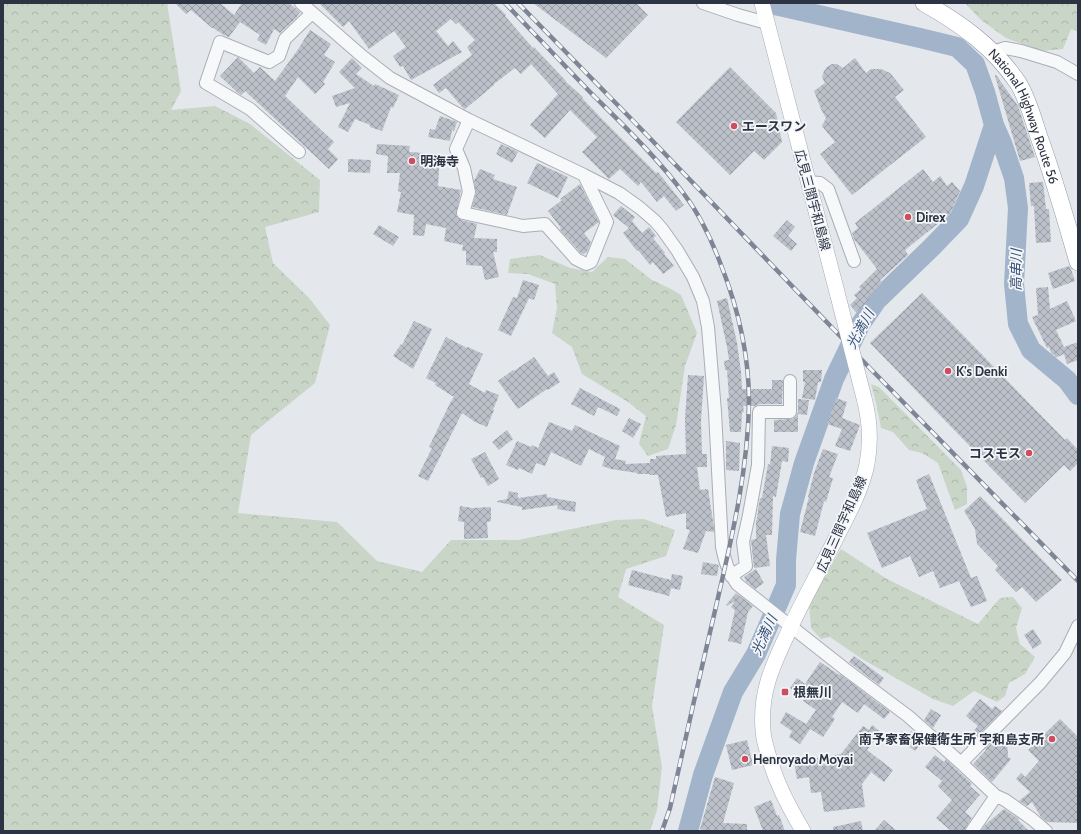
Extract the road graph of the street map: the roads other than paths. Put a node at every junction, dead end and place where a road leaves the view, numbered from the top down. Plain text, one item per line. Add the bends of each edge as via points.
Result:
1 (301, 3) edge
2 (703, 3) edge
3 (924, 3) edge
4 (312, 13) junction
5 (765, 14) edge
6 (993, 52) junction
7 (1078, 74) edge
8 (469, 120) junction
9 (299, 152) dead end
10 (584, 175) junction
11 (808, 182) junction
12 (854, 261) dead end
13 (1078, 262) edge
14 (790, 381) dead end
15 (731, 576) junction
16 (785, 621) junction
17 (1078, 626) edge
18 (961, 763) junction
19 (996, 796) junction
20 (803, 831) edge
21 (972, 831) edge
22 (1046, 831) edge

1 - 4 street
2 - 5 street via 738,15
3 - 6 highway, National Highway Route 56 via 964,28
4 - 8 street via 390,78
4 - 9 street via 285,39 279,56 269,62 220,42 206,84 250,109
5 - 11 main road, 広見三間宇和島線
6 - 7 street via 1005,48 1022,51 1057,62
6 - 13 highway, National Highway Route 56 via 1018,84 1030,109
8 - 10 street
8 - 10 street via 456,150 464,168 469,192 463,213 522,226 545,224 576,259 586,264 591,262 607,222
10 - 15 street via 619,193 654,221 677,250 703,301 714,394 722,546
11 - 12 street via 820,183 828,189
11 - 16 main road, 広見三間宇和島線, bridge via 870,429 867,464 860,487 846,518
14 - 15 street via 790,412 759,412 758,465 743,542 746,566
15 - 16 street via 737,584
16 - 18 street via 908,716
16 - 20 main road, 広見三間宇和島線 via 767,681 762,717 763,732 777,782
17 - 18 street via 1065,654
18 - 19 street
19 - 21 street
19 - 22 street

